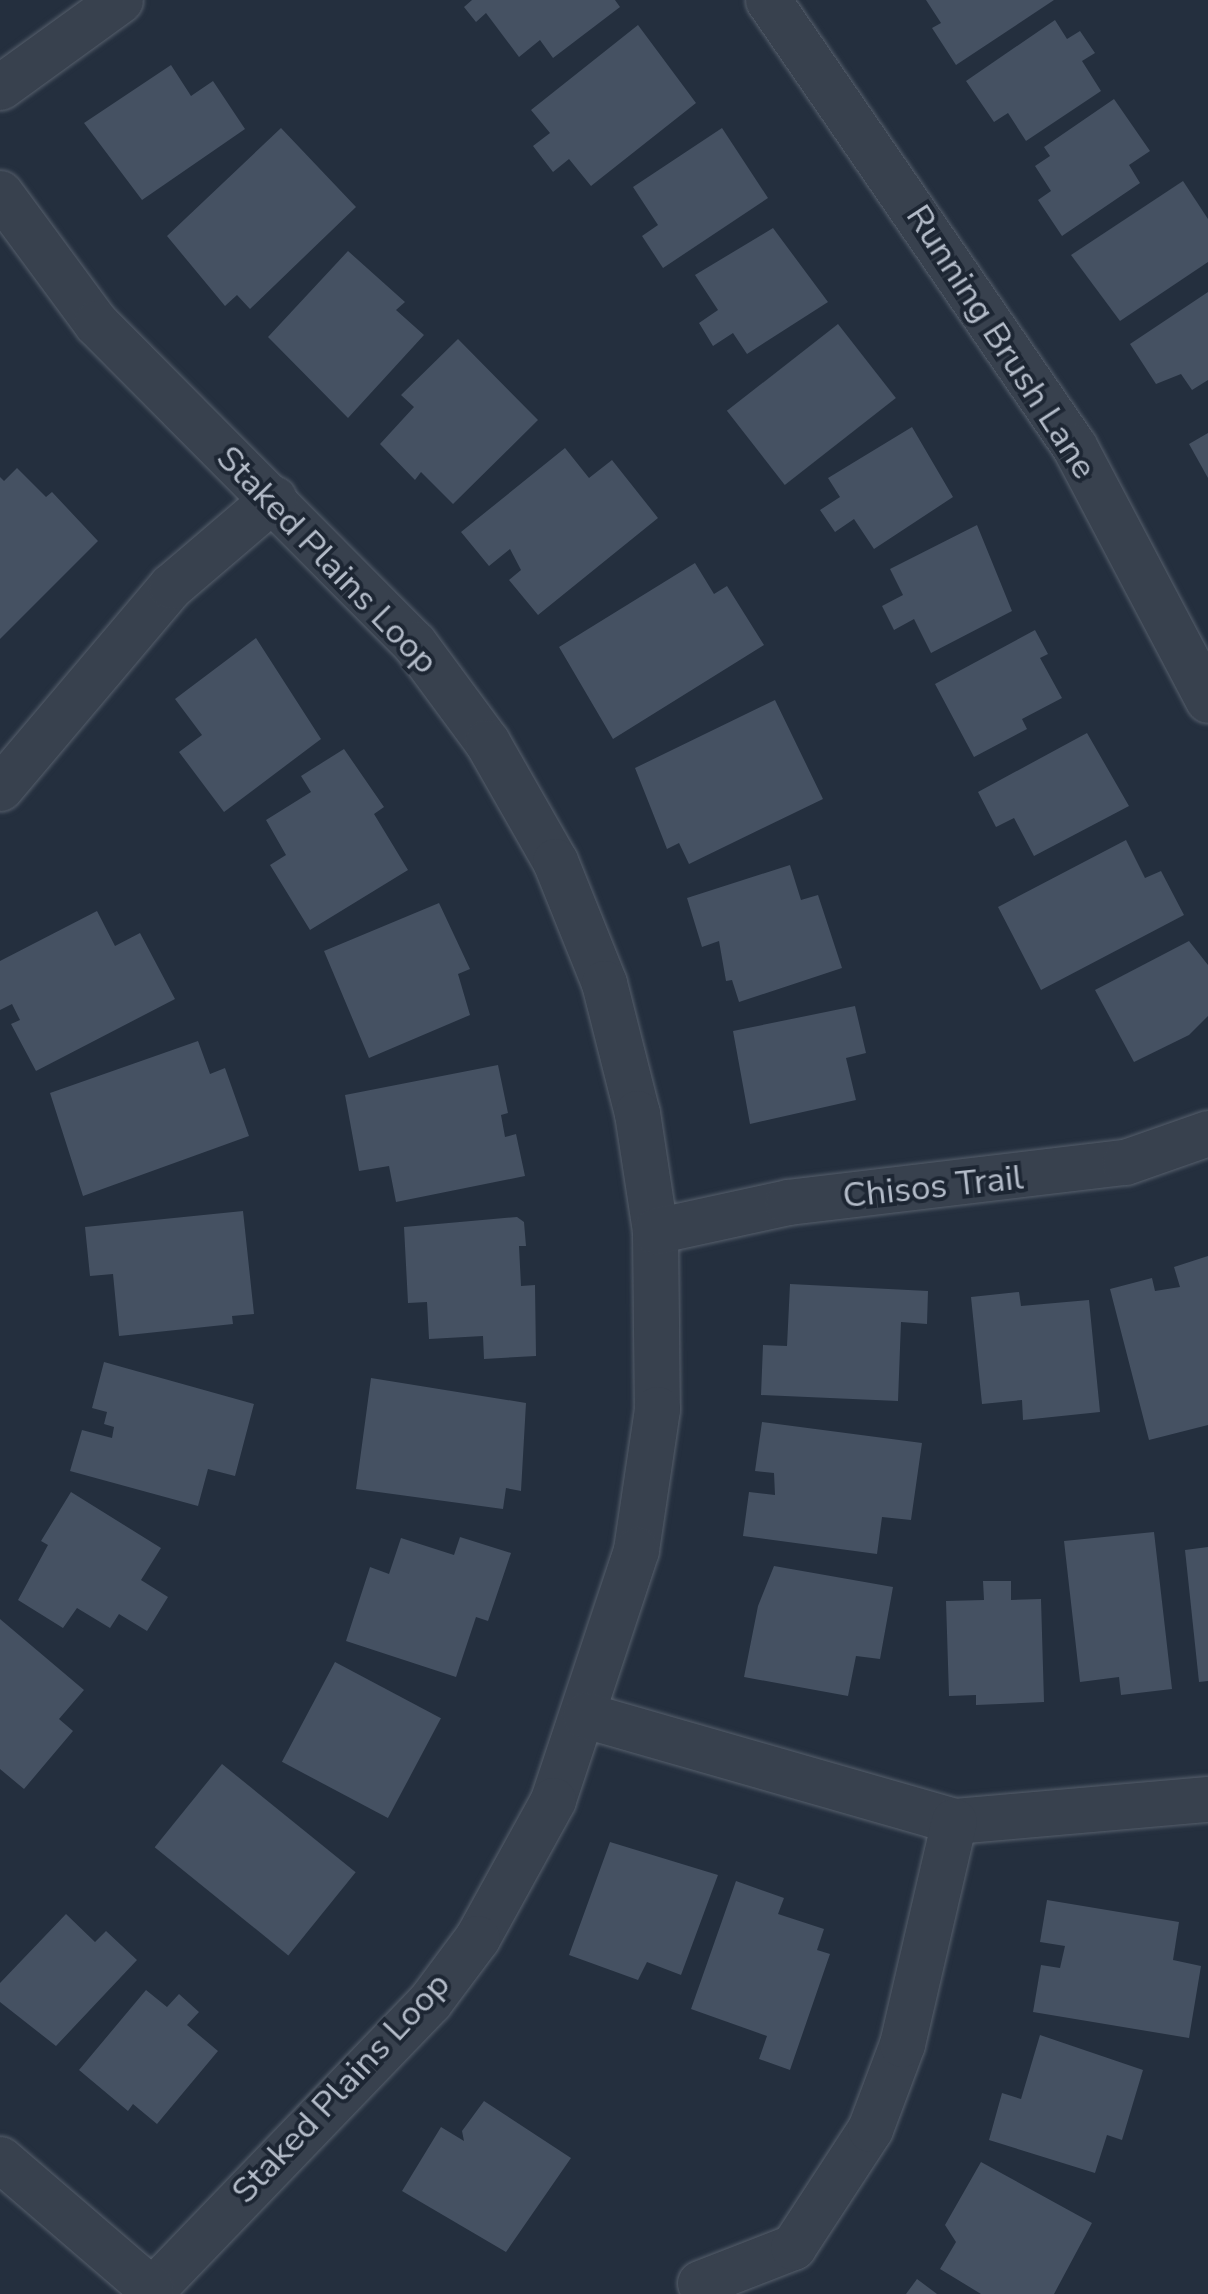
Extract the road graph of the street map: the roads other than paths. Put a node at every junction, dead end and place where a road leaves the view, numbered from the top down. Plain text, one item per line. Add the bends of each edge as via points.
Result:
1 (120, 0) edge
2 (768, 0) edge
3 (0, 86) edge
4 (0, 193) edge
5 (274, 498) junction
6 (1208, 700) edge
7 (0, 788) edge
8 (1208, 1133) edge
9 (655, 1231) junction
10 (586, 1715) junction
11 (1208, 1799) edge
12 (954, 1822) junction
13 (0, 2159) edge
14 (700, 2283) dead end
15 (150, 2291) edge

1 - 3 street
2 - 6 street, Running Brush Lane via 1074,446
4 - 5 street, Staked Plains Loop via 96,323
5 - 7 street via 171,586
5 - 9 street, Staked Plains Loop via 414,644 487,742 555,861 604,983 638,1114
8 - 9 street, Chisos Trail via 1125,1162 788,1202
9 - 10 street, Staked Plains Loop via 660,1333 648,1480 615,1628
10 - 12 street
10 - 15 street, Staked Plains Loop via 518,1870 442,1985
11 - 12 street
12 - 14 street via 924,1962 870,2129 793,2247
13 - 15 street

